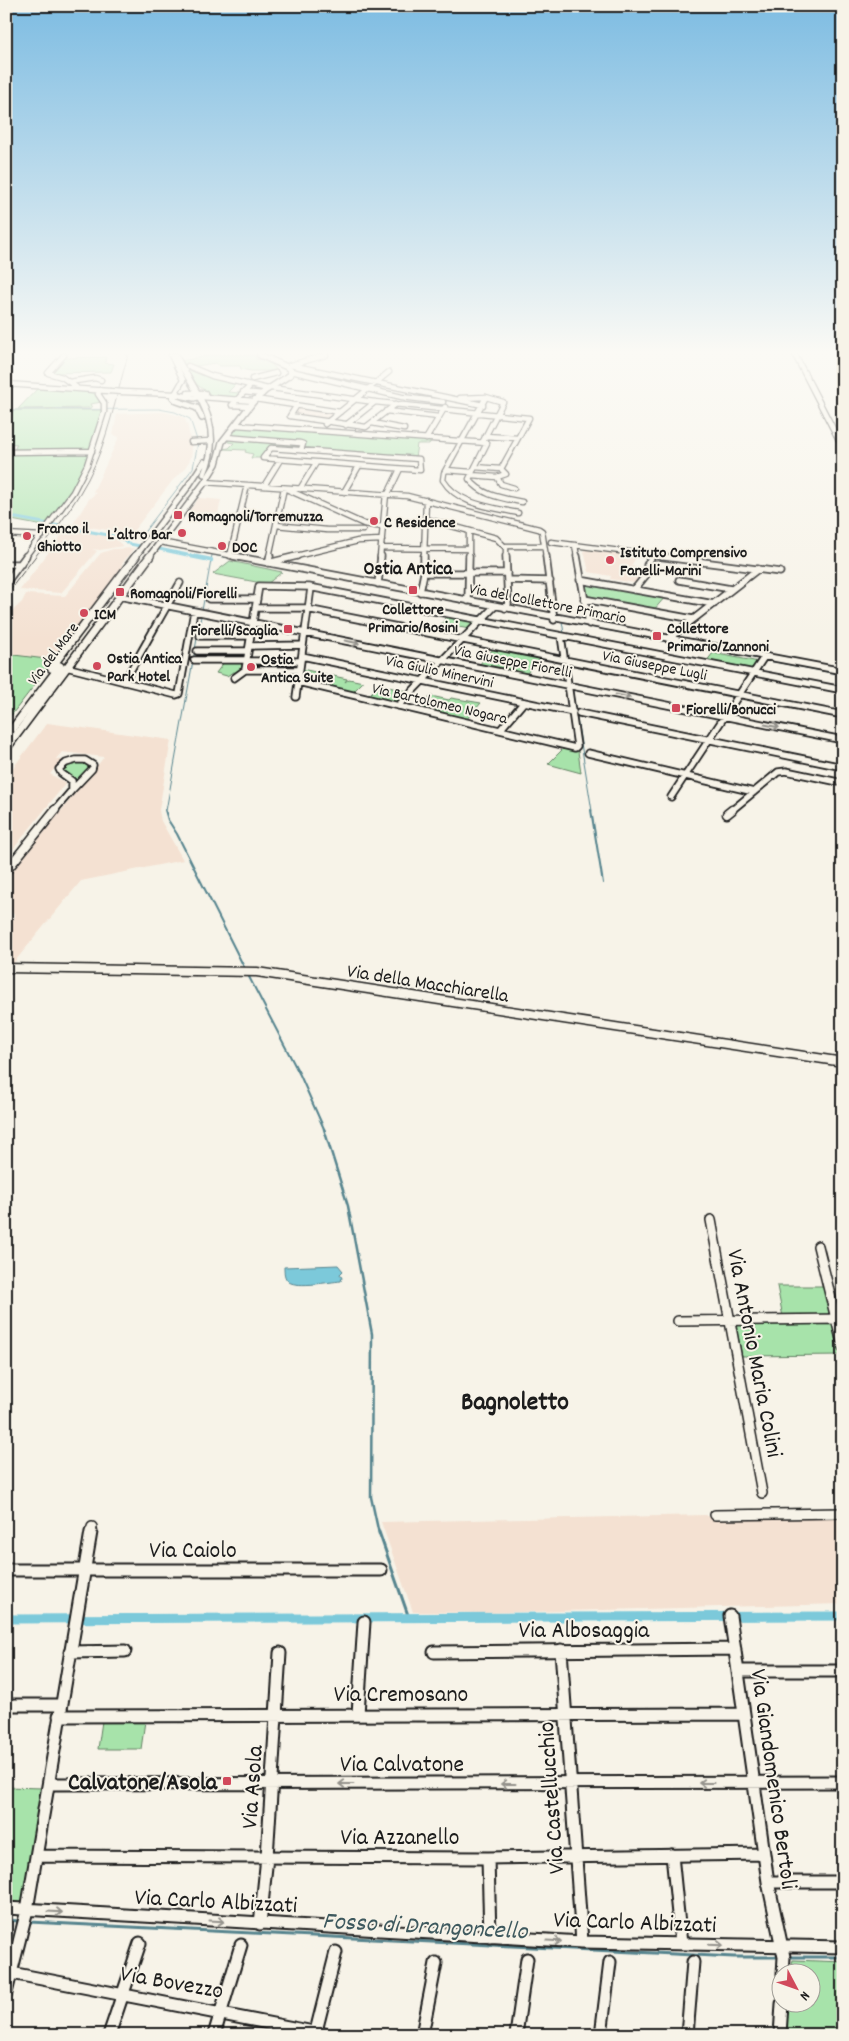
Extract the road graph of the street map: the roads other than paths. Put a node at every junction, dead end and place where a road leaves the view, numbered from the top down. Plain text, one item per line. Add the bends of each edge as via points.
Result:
1 (205, 450) edge
2 (213, 450) edge
3 (219, 450) edge
4 (269, 450) edge
5 (304, 450) edge
6 (457, 450) edge
7 (481, 450) edge
8 (511, 450) edge
9 (92, 451) joint
10 (6, 452) edge
11 (280, 460) dead end
12 (316, 463) dead end
13 (359, 466) dead end
14 (475, 466) junction
15 (501, 469) junction
16 (400, 470) dead end
17 (446, 470) junction
18 (472, 473) junction
19 (497, 477) junction
20 (205, 482) junction
21 (247, 485) junction
22 (264, 486) junction
23 (284, 488) junction
24 (514, 488) dead end
25 (300, 489) junction
26 (344, 492) junction
27 (387, 494) junction
28 (491, 494) junction
29 (459, 497) junction
30 (426, 500) junction
31 (522, 502) dead end
32 (477, 503) junction
33 (440, 504) junction
34 (518, 513) dead end
35 (426, 519) junction
36 (364, 524) junction
37 (276, 525) junction
38 (383, 527) junction
39 (363, 530) junction
40 (469, 531) junction
41 (6, 534) edge
42 (42, 536) junction
43 (382, 540) junction
44 (364, 541) junction
45 (160, 542) junction
46 (551, 542) dead end
47 (575, 545) junction
48 (506, 546) junction
49 (544, 546) junction
50 (381, 548) junction
51 (425, 548) junction
52 (468, 549) junction
53 (653, 555) junction
54 (230, 556) junction
55 (268, 563) junction
56 (6, 564) edge
57 (21, 564) junction
58 (758, 569) junction
59 (780, 572) dead end
60 (424, 573) junction
61 (507, 573) junction
62 (467, 574) junction
63 (8, 580) edge
64 (507, 580) junction
65 (580, 580) junction
66 (679, 580) dead end
67 (550, 581) junction
68 (180, 583) dead end
69 (378, 584) junction
70 (311, 588) junction
71 (731, 589) junction
72 (634, 590) junction
73 (420, 592) junction
74 (119, 596) junction
75 (209, 599) dead end
76 (256, 599) junction
77 (584, 599) junction
78 (468, 601) junction
79 (714, 604) junction
80 (166, 605) junction
81 (255, 608) junction
82 (493, 608) junction
83 (504, 608) junction
84 (307, 609) junction
85 (198, 612) junction
86 (554, 619) junction
87 (693, 619) junction
88 (481, 621) junction
89 (253, 622) junction
90 (590, 624) junction
91 (305, 632) junction
92 (200, 636) dead end
93 (250, 636) junction
94 (561, 636) junction
95 (668, 639) junction
96 (462, 640) junction
97 (303, 645) junction
98 (248, 648) junction
99 (198, 651) dead end
100 (301, 659) junction
101 (763, 659) junction
102 (194, 660) dead end
103 (443, 660) junction
104 (565, 660) junction
105 (246, 661) junction
106 (66, 667) junction
107 (245, 670) junction
108 (299, 670) junction
109 (843, 672) edge
110 (753, 673) junction
111 (234, 678) dead end
112 (423, 681) junction
113 (124, 682) junction
114 (298, 682) junction
115 (572, 686) junction
116 (843, 690) edge
117 (739, 694) junction
118 (296, 697) dead end
119 (524, 702) junction
120 (398, 706) junction
121 (576, 713) junction
122 (843, 715) edge
123 (724, 717) junction
124 (6, 728) edge
125 (500, 730) junction
126 (6, 736) edge
127 (708, 740) junction
128 (843, 740) edge
129 (6, 748) edge
130 (588, 753) dead end
131 (843, 767) edge
132 (685, 775) junction
133 (843, 783) edge
134 (72, 791) junction
135 (754, 792) junction
136 (671, 797) dead end
137 (726, 814) dead end
138 (6, 871) edge
139 (6, 968) edge
140 (843, 1062) edge
141 (711, 1220) dead end
142 (818, 1246) dead end
143 (839, 1319) edge
144 (730, 1320) junction
145 (678, 1321) dead end
146 (843, 1347) edge
147 (762, 1493) dead end
148 (843, 1513) edge
149 (715, 1515) dead end
150 (92, 1527) dead end
151 (6, 1570) edge
152 (84, 1570) junction
153 (381, 1570) dead end
154 (730, 1616) dead end
155 (364, 1622) dead end
156 (735, 1649) junction
157 (561, 1650) junction
158 (125, 1651) dead end
159 (70, 1652) junction
160 (434, 1652) dead end
161 (280, 1653) dead end
162 (738, 1671) junction
163 (843, 1671) edge
164 (6, 1705) edge
165 (60, 1711) junction
166 (358, 1714) junction
167 (566, 1714) junction
168 (744, 1714) junction
169 (277, 1715) junction
170 (843, 1782) edge
171 (754, 1783) junction
172 (49, 1784) junction
173 (272, 1784) junction
174 (572, 1784) junction
175 (764, 1854) junction
176 (672, 1855) junction
177 (36, 1856) junction
178 (575, 1856) junction
179 (267, 1857) junction
180 (488, 1858) junction
181 (768, 1882) junction
182 (843, 1882) edge
183 (6, 1908) edge
184 (27, 1910) junction
185 (260, 1924) junction
186 (490, 1937) junction
187 (582, 1942) junction
188 (140, 1943) dead end
189 (681, 1944) junction
190 (240, 1945) dead end
191 (781, 1946) junction
192 (843, 1947) edge
193 (336, 1952) dead end
194 (527, 1959) dead end
195 (610, 1962) dead end
196 (693, 1962) dead end
197 (436, 1963) dead end
198 (784, 1964) edge
199 (9, 1973) edge
200 (6, 1993) edge
201 (122, 1995) junction
202 (220, 2012) junction
203 (781, 2014) edge
204 (315, 2033) edge
205 (110, 2035) edge
206 (214, 2035) edge
207 (329, 2035) edge
208 (422, 2035) edge
209 (516, 2035) edge
210 (601, 2035) edge
211 (687, 2035) edge
212 (780, 2035) edge

1 - 124 main road via 204,460 193,480
2 - 126 main road, Via del Mare via 206,471
3 - 20 main road via 215,466
4 - 5 street via 263,458 420,470 419,459
6 - 17 street
7 - 14 street
8 - 15 street
9 - 10 street
9 - 42 street via 73,492
11 - 22 street
12 - 25 street
13 - 26 street
14 - 15 street
14 - 18 street
15 - 19 street via 506,474
16 - 27 street
17 - 18 street
17 - 29 street via 442,480
18 - 19 street
18 - 28 street via 469,479 473,486
19 - 24 street via 501,484
20 - 21 street
20 - 45 main road
21 - 22 street
21 - 54 street
22 - 23 street
23 - 25 street
23 - 36 street
23 - 37 street
25 - 26 street
26 - 27 street
27 - 30 street
27 - 38 street
28 - 31 street
28 - 32 street
29 - 32 street
29 - 33 street
30 - 33 street
30 - 35 street
32 - 34 street
33 - 49 street via 539,529
35 - 40 street
35 - 51 street
36 - 38 street
36 - 39 street
37 - 39 street
37 - 55 street
38 - 43 street
39 - 44 street
40 - 48 street via 497,539
40 - 52 street
41 - 42 street
42 - 57 street
43 - 44 street
43 - 50 street
44 - 55 street
45 - 54 street, Via del Collettore Primario
45 - 74 main road
46 - 47 street
47 - 53 street
47 - 65 street
48 - 49 street
48 - 61 street
49 - 67 street
50 - 51 street
50 - 69 street
51 - 52 street
51 - 60 street
52 - 62 street
53 - 58 street
53 - 72 street via 647,564 650,570
54 - 55 street, Via del Collettore Primario
55 - 69 street, Via del Collettore Primario
56 - 57 street
57 - 63 street
58 - 59 street
58 - 71 street
60 - 62 street
60 - 73 street
61 - 62 street
61 - 64 street
62 - 78 street
64 - 67 street
64 - 83 street via 508,604
65 - 72 street
65 - 77 street
66 - 71 street
67 - 86 street
68 - 80 street
69 - 73 street, Via del Collettore Primario
70 - 76 street via 259,586
70 - 84 street
70 - 88 street
71 - 79 street
72 - 79 street
73 - 78 street, Via del Collettore Primario
74 - 80 street, Via Giuseppe Fiorelli
74 - 106 main road
75 - 76 street
76 - 81 street
77 - 87 street
77 - 90 street
78 - 82 street, Via del Collettore Primario
79 - 87 street
80 - 85 street, Via Giuseppe Fiorelli
80 - 113 street
81 - 84 street, Via Giuseppe Lugli
81 - 89 street
82 - 83 street, Via del Collettore Primario
82 - 88 street
83 - 86 street, Via del Collettore Primario
84 - 91 street
84 - 96 street, Via Giuseppe Lugli
85 - 89 street, Via Giuseppe Fiorelli
85 - 113 street via 179,694
86 - 90 street, Via del Collettore Primario
87 - 95 street
88 - 94 street
88 - 96 street
89 - 91 street, Via Giuseppe Fiorelli
89 - 93 street
90 - 95 street, Via del Collettore Primario
91 - 97 street
91 -> 103 street, Via Giuseppe Fiorelli
92 - 93 street
93 - 98 street
94 - 104 street
94 - 110 street
95 - 101 street, Via del Collettore Primario
96 - 103 street
96 - 104 street, Via Giuseppe Lugli
97 - 98 street
97 - 100 street
98 - 99 street
98 - 105 street
100 - 105 street, Via Giulio Minervini
100 - 108 street
100 - 112 street, Via Giulio Minervini
101 - 109 street, Via del Collettore Primario
101 - 110 street
102 - 105 street, Via Giulio Minervini
103 - 112 street
103 - 115 street, Via Giuseppe Fiorelli
104 - 115 street
104 - 117 street, Via Giuseppe Lugli
105 - 107 street
106 - 113 street
106 - 129 main road
107 - 108 street
107 - 111 street
108 - 114 street
110 - 116 street
110 - 117 street
112 - 119 street, Via Giulio Minervini
112 - 120 street
114 - 118 street
114 - 120 street, Via Bartolomeo Nogara
115 - 121 street
115 -> 123 street, Via Giuseppe Fiorelli
117 - 122 street, Via Giuseppe Lugli
117 - 123 street
119 - 121 street, Via Giulio Minervini
119 - 125 street
120 - 125 street, Via Bartolomeo Nogara
121 - 125 street, Via Bartolomeo Nogara via 576,748
121 - 127 street, Via Giulio Minervini
123 - 127 street
123 -> 128 street, Via Giuseppe Fiorelli
127 - 131 street, Via Giulio Minervini
127 - 132 street
130 - 132 street
132 - 135 street
132 - 136 street
133 - 135 street via 782,771
134 - 134 street via 92,769 90,762 72,760 59,769 72,781
134 - 138 street
135 - 137 street
139 - 140 street, Via della Macchiarella via 257,972
141 - 144 street, Via Antonio Maria Colini
142 - 143 street
143 - 144 street
143 - 146 street
144 - 145 street
144 - 147 street, Via Antonio Maria Colini
148 - 149 street
150 - 152 street
151 - 152 street, Via Caiolo
152 - 153 street, Via Caiolo
152 - 159 street
154 - 156 street, Via Giandomenico Bertoli
155 - 166 street
156 - 157 street, Via Albosaggia
156 - 162 street, Via Giandomenico Bertoli
157 - 160 street, Via Albosaggia
157 - 167 street, Via Castellucchio
158 - 159 street
159 - 165 street
161 - 169 street, Via Asola
162 - 163 street
162 - 168 street, Via Giandomenico Bertoli
164 - 165 street, Via Cremosano
165 - 169 street, Via Cremosano
165 - 172 street
166 - 167 street, Via Cremosano
166 - 169 street, Via Cremosano
167 - 168 street, Via Cremosano
167 - 174 street, Via Castellucchio
168 - 171 street, Via Giandomenico Bertoli
169 - 173 street, Via Asola
170 - 171 street, Via Calvatone
171 -> 174 street, Via Calvatone
171 - 175 street, Via Giandomenico Bertoli
172 - 173 street, Via Calvatone
172 - 177 street
174 -> 173 street, Via Calvatone
173 - 179 street, Via Asola
174 - 178 street, Via Castellucchio
175 - 176 street, Via Azzanello
175 - 181 street, Via Giandomenico Bertoli
176 - 178 street, Via Azzanello
176 - 189 street
177 - 179 street, Via Azzanello
177 - 184 street
178 - 180 street, Via Azzanello
178 - 187 street, Via Castellucchio
179 - 180 street, Via Azzanello
179 - 185 street, Via Asola
180 - 186 street
181 - 182 street
181 - 191 street, Via Giandomenico Bertoli
183 - 184 street, Via Carlo Albizzati
184 -> 185 street, Via Carlo Albizzati
184 - 199 street
185 - 186 street, Via Carlo Albizzati
186 -> 187 street, Via Carlo Albizzati
187 - 189 street, Via Carlo Albizzati
188 - 201 street
189 -> 191 street, Via Carlo Albizzati
190 - 202 street
191 - 192 street, Via Carlo Albizzati
191 - 198 street, Via Giandomenico Bertoli
193 - 204 street
194 - 209 street
195 - 210 street
196 - 211 street
197 - 208 street
199 - 200 street
199 - 201 street, Via Bovezzo
201 - 202 street, Via Bovezzo
201 - 205 street
202 - 204 street, Via Bovezzo
202 - 206 street
203 - 212 street
204 - 207 street, Via Bovezzo

